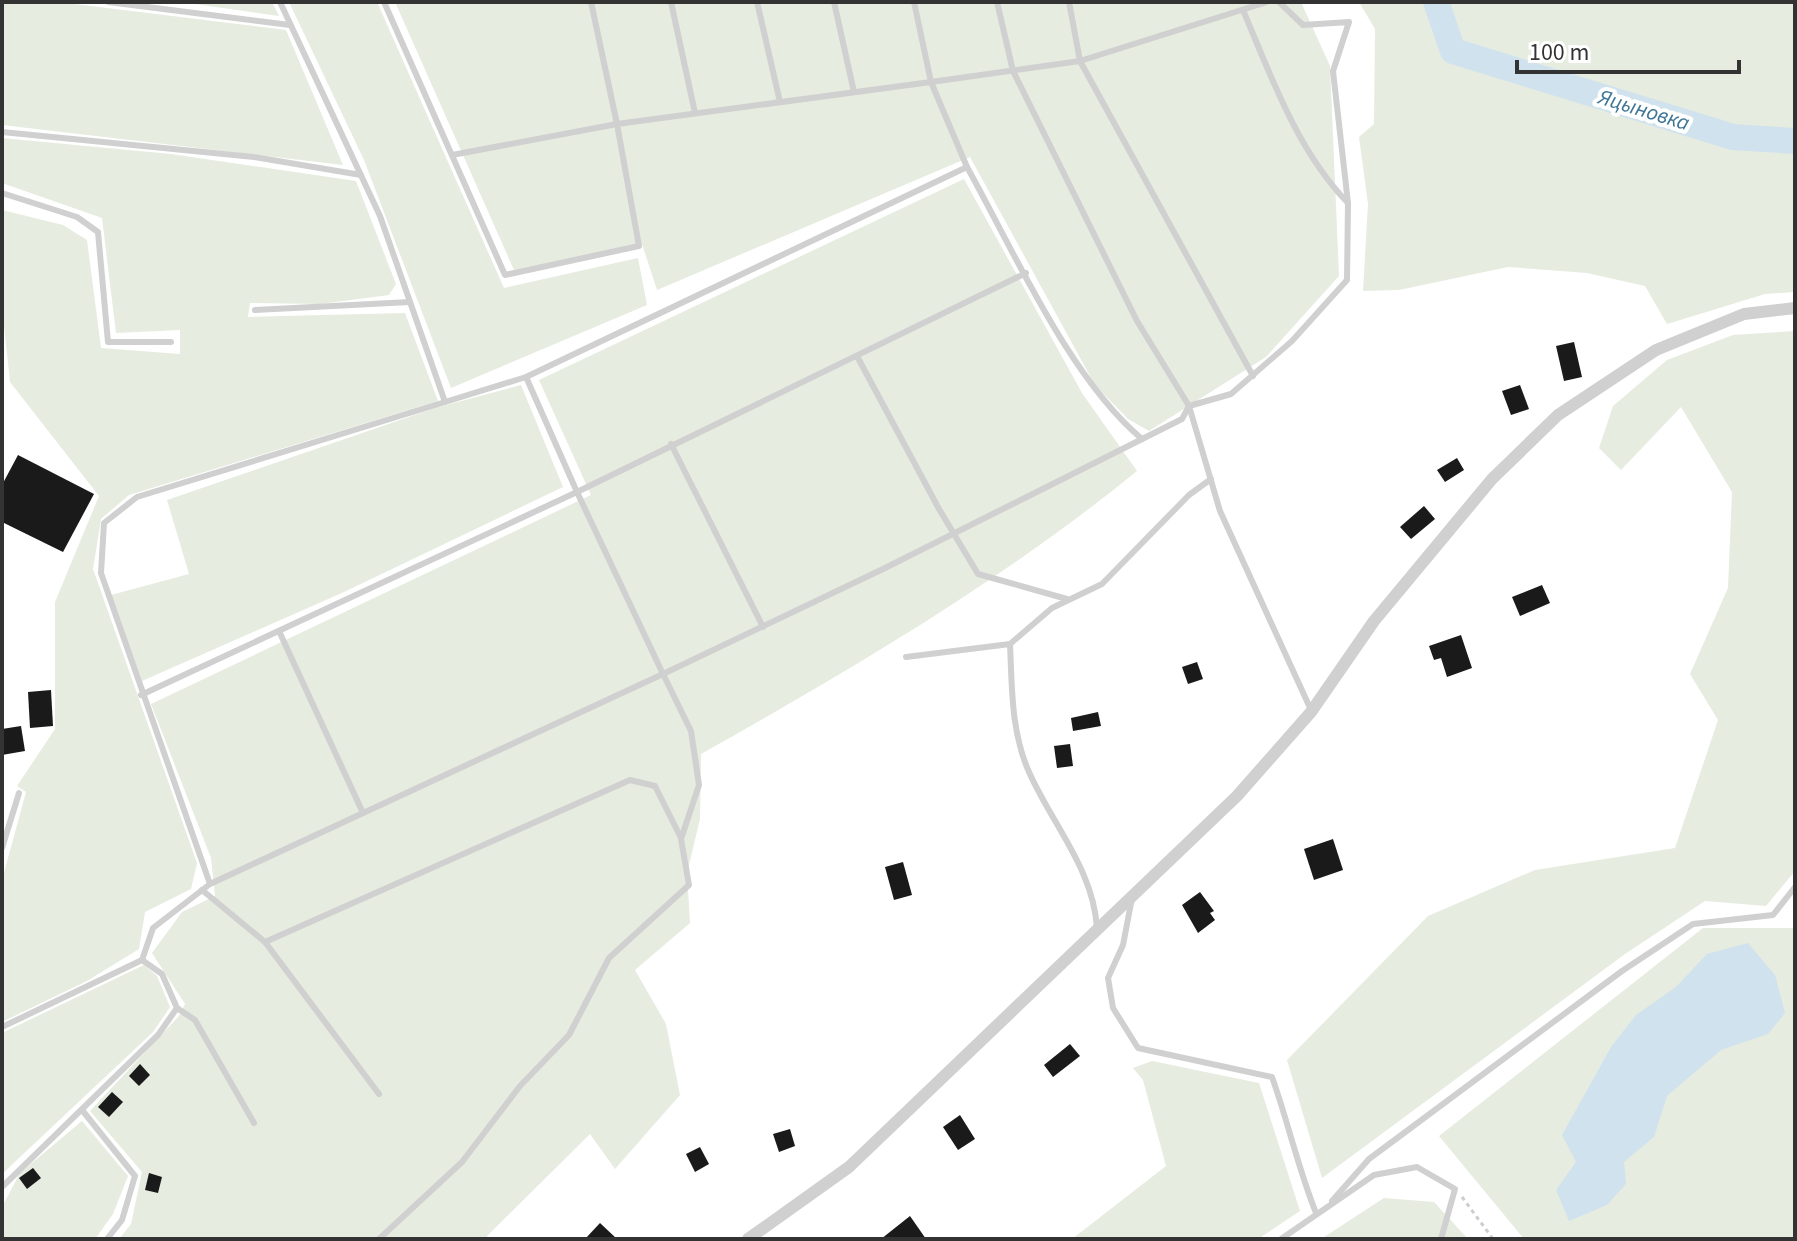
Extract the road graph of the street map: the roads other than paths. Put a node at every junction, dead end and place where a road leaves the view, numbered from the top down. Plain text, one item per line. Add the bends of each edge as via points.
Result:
1 (108, 2) edge
2 (280, 2) edge
3 (384, 2) edge
4 (591, 2) edge
5 (671, 2) edge
6 (757, 2) edge
7 (834, 2) edge
8 (914, 2) edge
9 (997, 2) edge
10 (1069, 2) edge
11 (1267, 2) edge
12 (1279, 2) edge
13 (1243, 10) junction
14 (290, 25) junction
15 (1080, 61) junction
16 (1013, 71) junction
17 (931, 82) junction
18 (854, 92) junction
19 (780, 102) junction
20 (695, 113) junction
21 (617, 124) junction
22 (2, 132) edge
23 (452, 155) junction
24 (967, 167) junction
25 (361, 175) junction
26 (2, 193) edge
27 (1348, 203) junction
28 (1026, 273) junction
29 (410, 302) junction
30 (1795, 308) edge
31 (255, 310) dead end
32 (171, 342) dead end
33 (858, 358) junction
34 (1253, 376) junction
35 (526, 377) junction
36 (445, 402) junction
37 (1189, 406) junction
38 (1142, 439) junction
39 (671, 444) junction
40 (1211, 479) junction
41 (577, 492) junction
42 (953, 534) junction
43 (1069, 599) junction
44 (763, 627) junction
45 (279, 631) junction
46 (1010, 644) junction
47 (906, 657) dead end
48 (663, 674) junction
49 (141, 695) junction
50 (1311, 712) junction
51 (19, 793) dead end
52 (363, 813) junction
53 (681, 839) junction
54 (2, 848) edge
55 (210, 884) junction
56 (1795, 887) edge
57 (202, 890) junction
58 (1133, 895) junction
59 (1097, 929) junction
60 (265, 942) junction
61 (142, 960) junction
62 (177, 1008) junction
63 (2, 1027) edge
64 (379, 1094) dead end
65 (82, 1110) junction
66 (254, 1123) dead end
67 (2, 1187) edge
68 (1332, 1201) junction
69 (1316, 1213) junction
70 (107, 1239) edge
71 (379, 1239) edge
72 (748, 1239) edge
73 (1281, 1239) edge
74 (1441, 1239) edge

1 - 14 lane
2 - 14 lane
3 - 23 lane
4 - 21 lane
5 - 20 lane
6 - 19 lane
7 - 18 lane
8 - 17 lane
9 - 16 lane
10 - 15 lane
11 - 13 lane
12 - 27 lane via 1303,25 1349,22 1333,71
13 - 15 lane
13 - 27 lane via 1279,96 1329,183
14 - 25 lane
15 - 16 lane
15 - 34 lane
16 - 17 lane
16 - 37 lane via 1137,321
17 - 18 lane
17 - 24 lane
18 - 19 lane
19 - 20 lane
20 - 21 lane
21 - 23 lane
21 - 23 lane via 639,246 505,275
22 - 25 lane via 254,157
24 - 28 lane
24 - 35 lane
25 - 29 lane
26 - 32 lane via 77,217 98,232 108,342
27 - 34 lane via 1347,280
28 - 33 lane
28 - 38 lane via 1078,365 1115,416
29 - 31 lane
29 - 36 lane
30 - 50 street via 1744,314 1656,350 1558,415 1492,479 1374,621
33 - 39 lane
33 - 42 lane
34 - 37 lane via 1231,394
35 - 36 lane
35 - 41 lane
36 - 49 lane via 137,497 104,523 101,573
37 - 38 lane via 1182,419
37 - 40 lane
38 - 42 lane
39 - 41 lane
39 - 44 lane
40 - 43 lane via 1102,584
40 - 50 lane via 1220,511
41 - 45 lane
41 - 48 lane
42 - 43 lane via 978,574
42 - 44 lane
43 - 46 lane
44 - 48 lane
45 - 49 lane
45 - 52 lane
46 - 47 lane
46 - 59 lane via 1012,713 1027,769 1082,869 1096,905
48 - 52 lane
48 - 53 lane via 691,731 699,785
49 - 55 lane
50 - 58 street via 1237,796
51 - 54 lane
52 - 55 lane
53 - 60 lane via 655,786 630,780
53 - 71 lane via 689,885 609,958 569,1035 520,1086 462,1162
55 - 57 lane
56 - 68 lane via 1773,915 1693,924 1622,971 1369,1159
57 - 60 lane
57 - 61 lane via 153,928
58 - 59 street
58 - 69 lane via 1123,945 1108,978 1113,1008 1138,1048 1272,1077
59 - 72 street via 849,1167
60 - 64 lane
61 - 62 lane via 162,974
61 - 63 lane
62 - 65 lane via 158,1035
62 - 66 lane via 195,1020
65 - 67 lane
65 - 70 lane via 135,1176 122,1220
68 - 69 lane
68 - 74 lane via 1374,1175 1417,1167 1455,1189
69 - 73 lane

